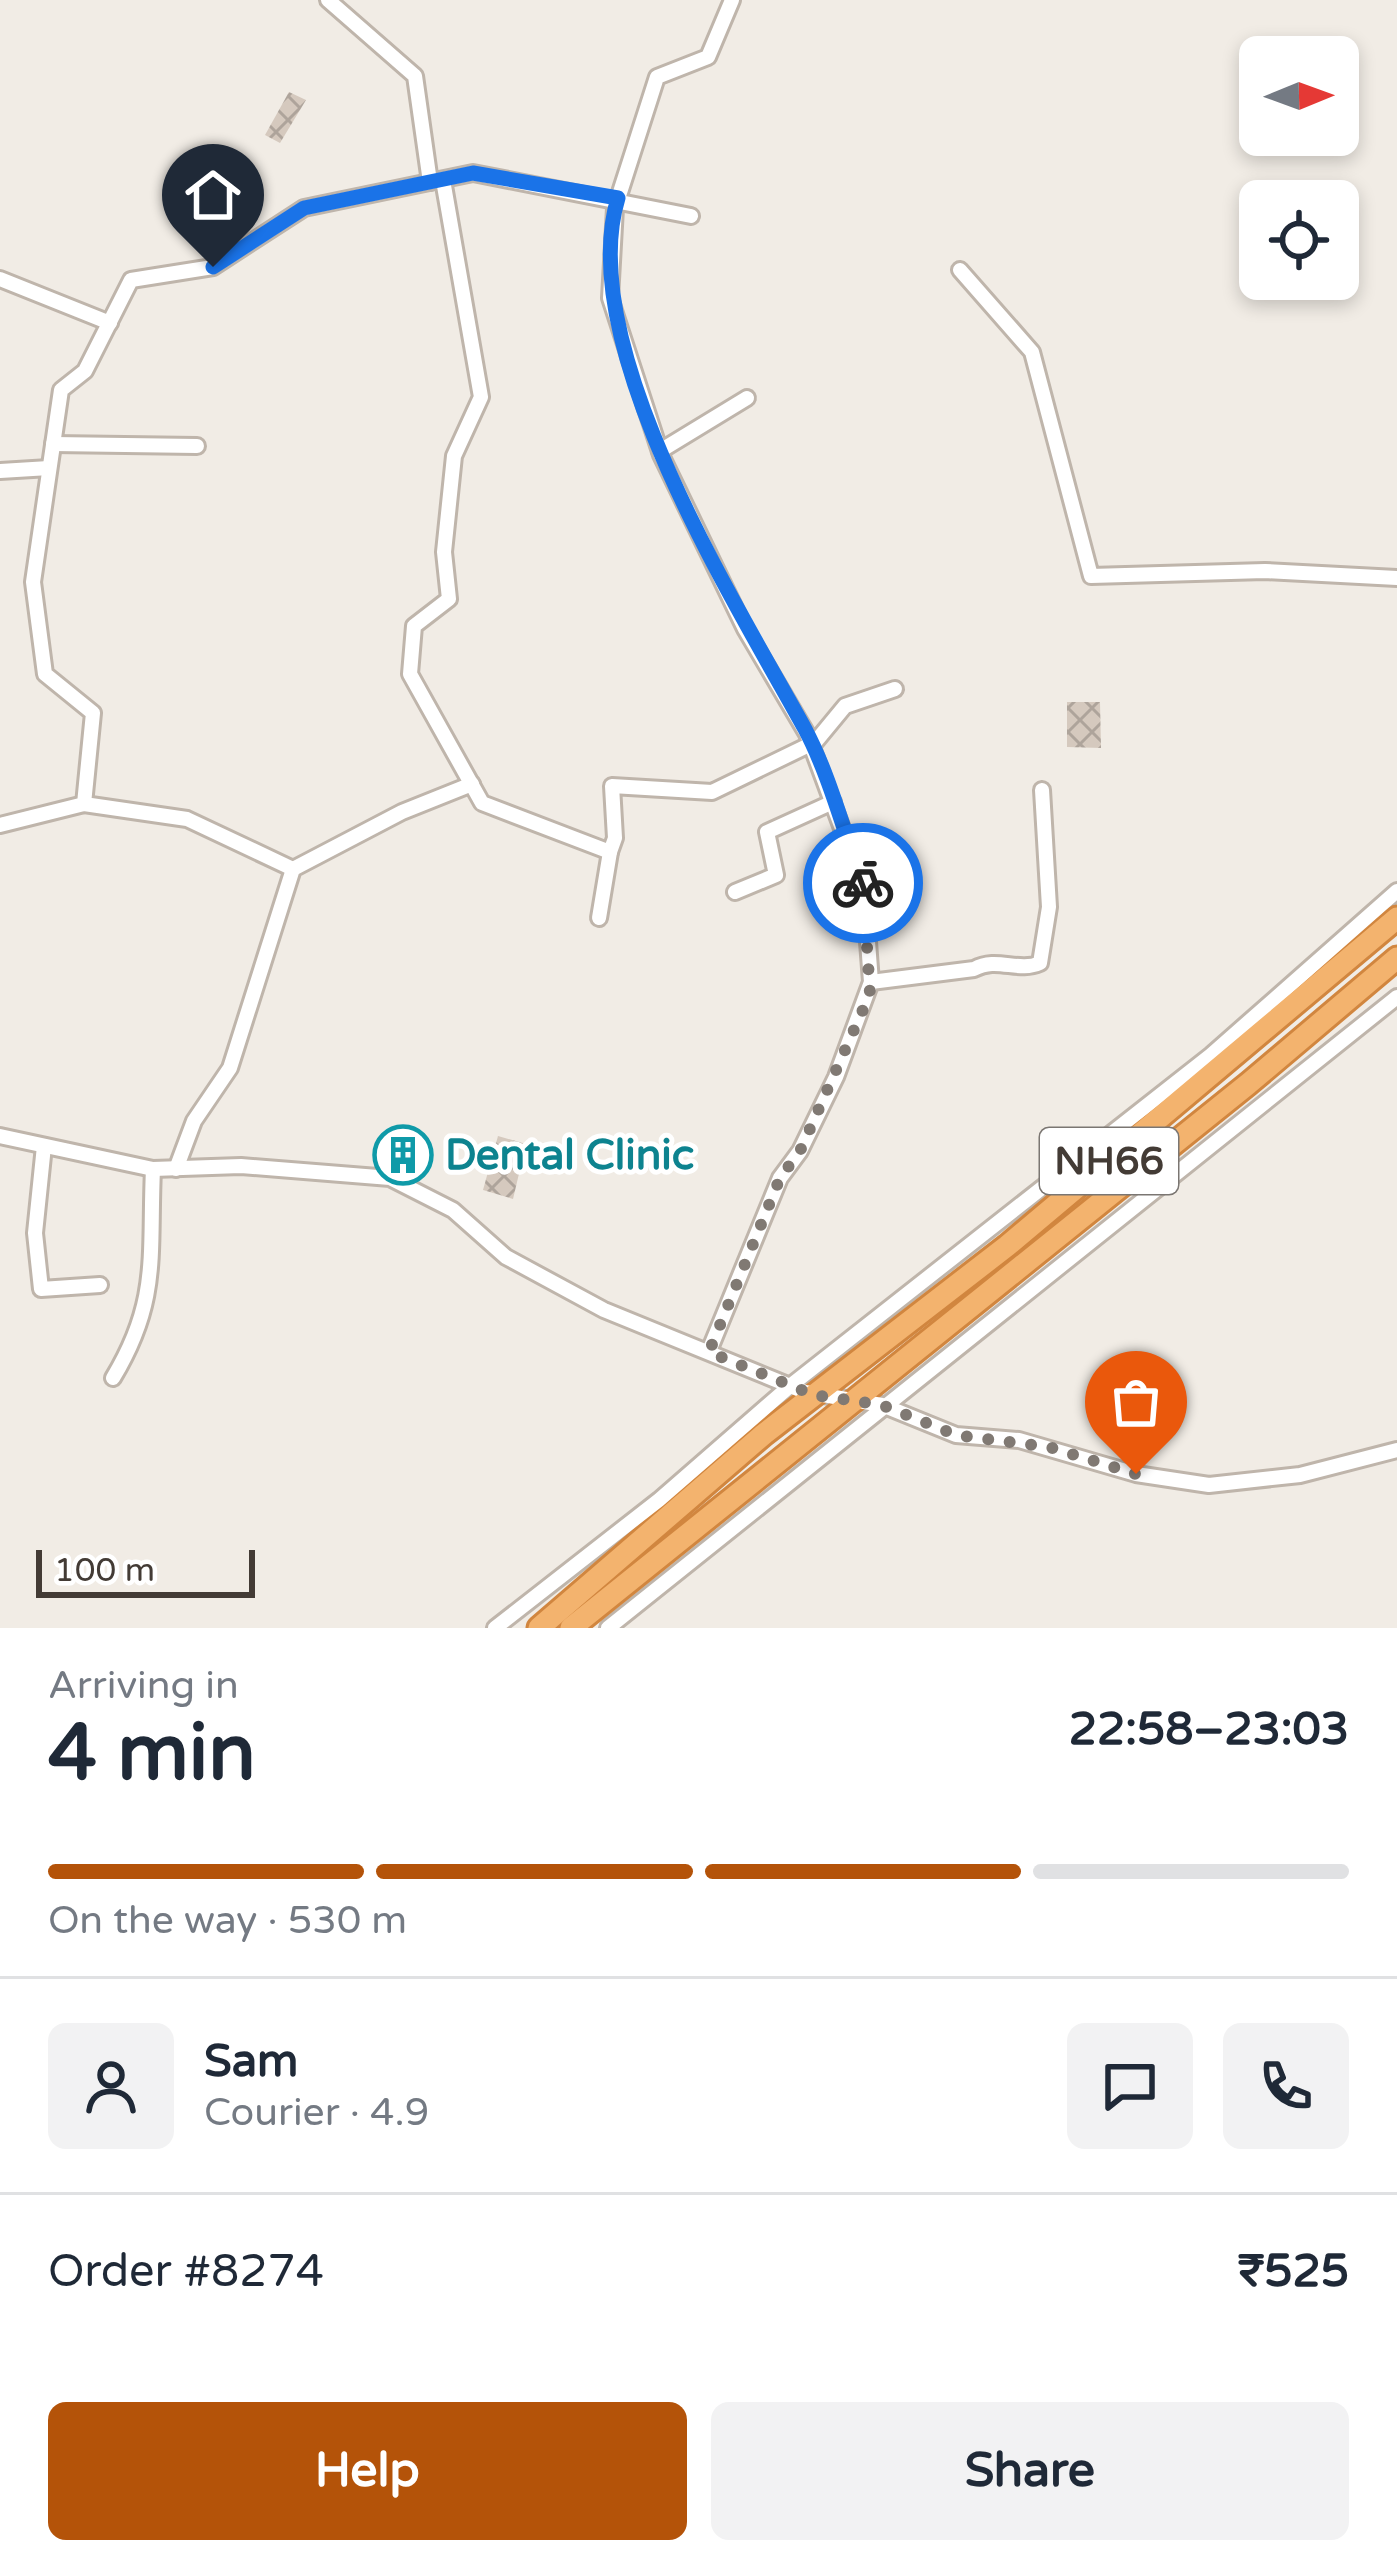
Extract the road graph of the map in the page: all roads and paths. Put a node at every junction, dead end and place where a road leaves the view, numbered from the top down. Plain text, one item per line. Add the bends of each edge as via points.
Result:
1 (328, 0) edge
2 (732, 0) edge
3 (436, 181) junction
4 (618, 198) junction
5 (692, 216) dead end
6 (960, 270) dead end
7 (0, 279) edge
8 (110, 323) junction
9 (747, 398) dead end
10 (53, 444) junction
11 (197, 446) dead end
12 (660, 451) junction
13 (50, 468) junction
14 (0, 471) edge
15 (1397, 578) edge
16 (895, 689) dead end
17 (812, 745) junction
18 (472, 784) junction
19 (1042, 790) dead end
20 (832, 802) junction
21 (84, 804) junction
22 (0, 825) edge
23 (610, 852) junction
24 (293, 869) junction
25 (1397, 891) edge
26 (735, 892) dead end
27 (599, 918) dead end
28 (1397, 918) edge
29 (1397, 958) edge
30 (871, 982) junction
31 (1397, 997) edge
32 (0, 1136) edge
33 (44, 1146) junction
34 (176, 1168) junction
35 (153, 1169) junction
36 (100, 1285) dead end
37 (709, 1352) junction
38 (113, 1378) dead end
39 (790, 1386) junction
40 (814, 1395) junction
41 (855, 1400) junction
42 (882, 1405) junction
43 (1397, 1450) edge
44 (495, 1628) edge
45 (539, 1628) edge
46 (571, 1628) edge
47 (608, 1628) edge

1 - 3 street via 415,76
2 - 4 street via 708,57 657,77
3 - 4 street via 473,173
3 - 8 street via 304,208 213,267 131,280
3 - 18 street via 481,397 454,456 444,551 449,599 414,626 410,674
4 - 5 street
4 - 12 street via 610,298
6 - 15 street via 1032,352 1091,576 1265,571
7 - 8 street
8 - 10 street via 85,371 61,390
9 - 12 street
10 - 11 street
10 - 13 street
12 - 17 street via 745,629
13 - 14 street
13 - 21 street via 33,582 45,674 93,712
16 - 17 street via 845,706
17 - 20 street
17 - 23 street via 712,792 612,786
18 - 23 street via 482,803
18 - 24 street
19 - 30 street via 1048,907 1040,963 988,961
20 - 26 street via 766,832 776,875
20 - 30 street via 864,888
21 - 22 street
21 - 24 street via 187,819
23 - 27 street
24 - 34 street via 230,1068 194,1121
25 - 39 street via 1185,1076
28 - 40 highway, NH66 via 1007,1246
29 - 41 highway
30 - 37 street via 836,1077 780,1178
31 - 42 street
32 - 33 street
33 - 35 street
33 - 36 street via 35,1233 41,1289
34 - 35 street
34 - 37 street via 390,1178 454,1210 526,1268
35 - 38 street via 151,1290
37 - 39 street
39 - 40 street
39 - 44 street
40 - 41 street
40 - 45 highway, NH66
41 - 42 street
41 - 46 highway
42 - 43 street via 956,1435 1018,1440 1136,1474 1209,1485 1300,1475
42 - 47 street

